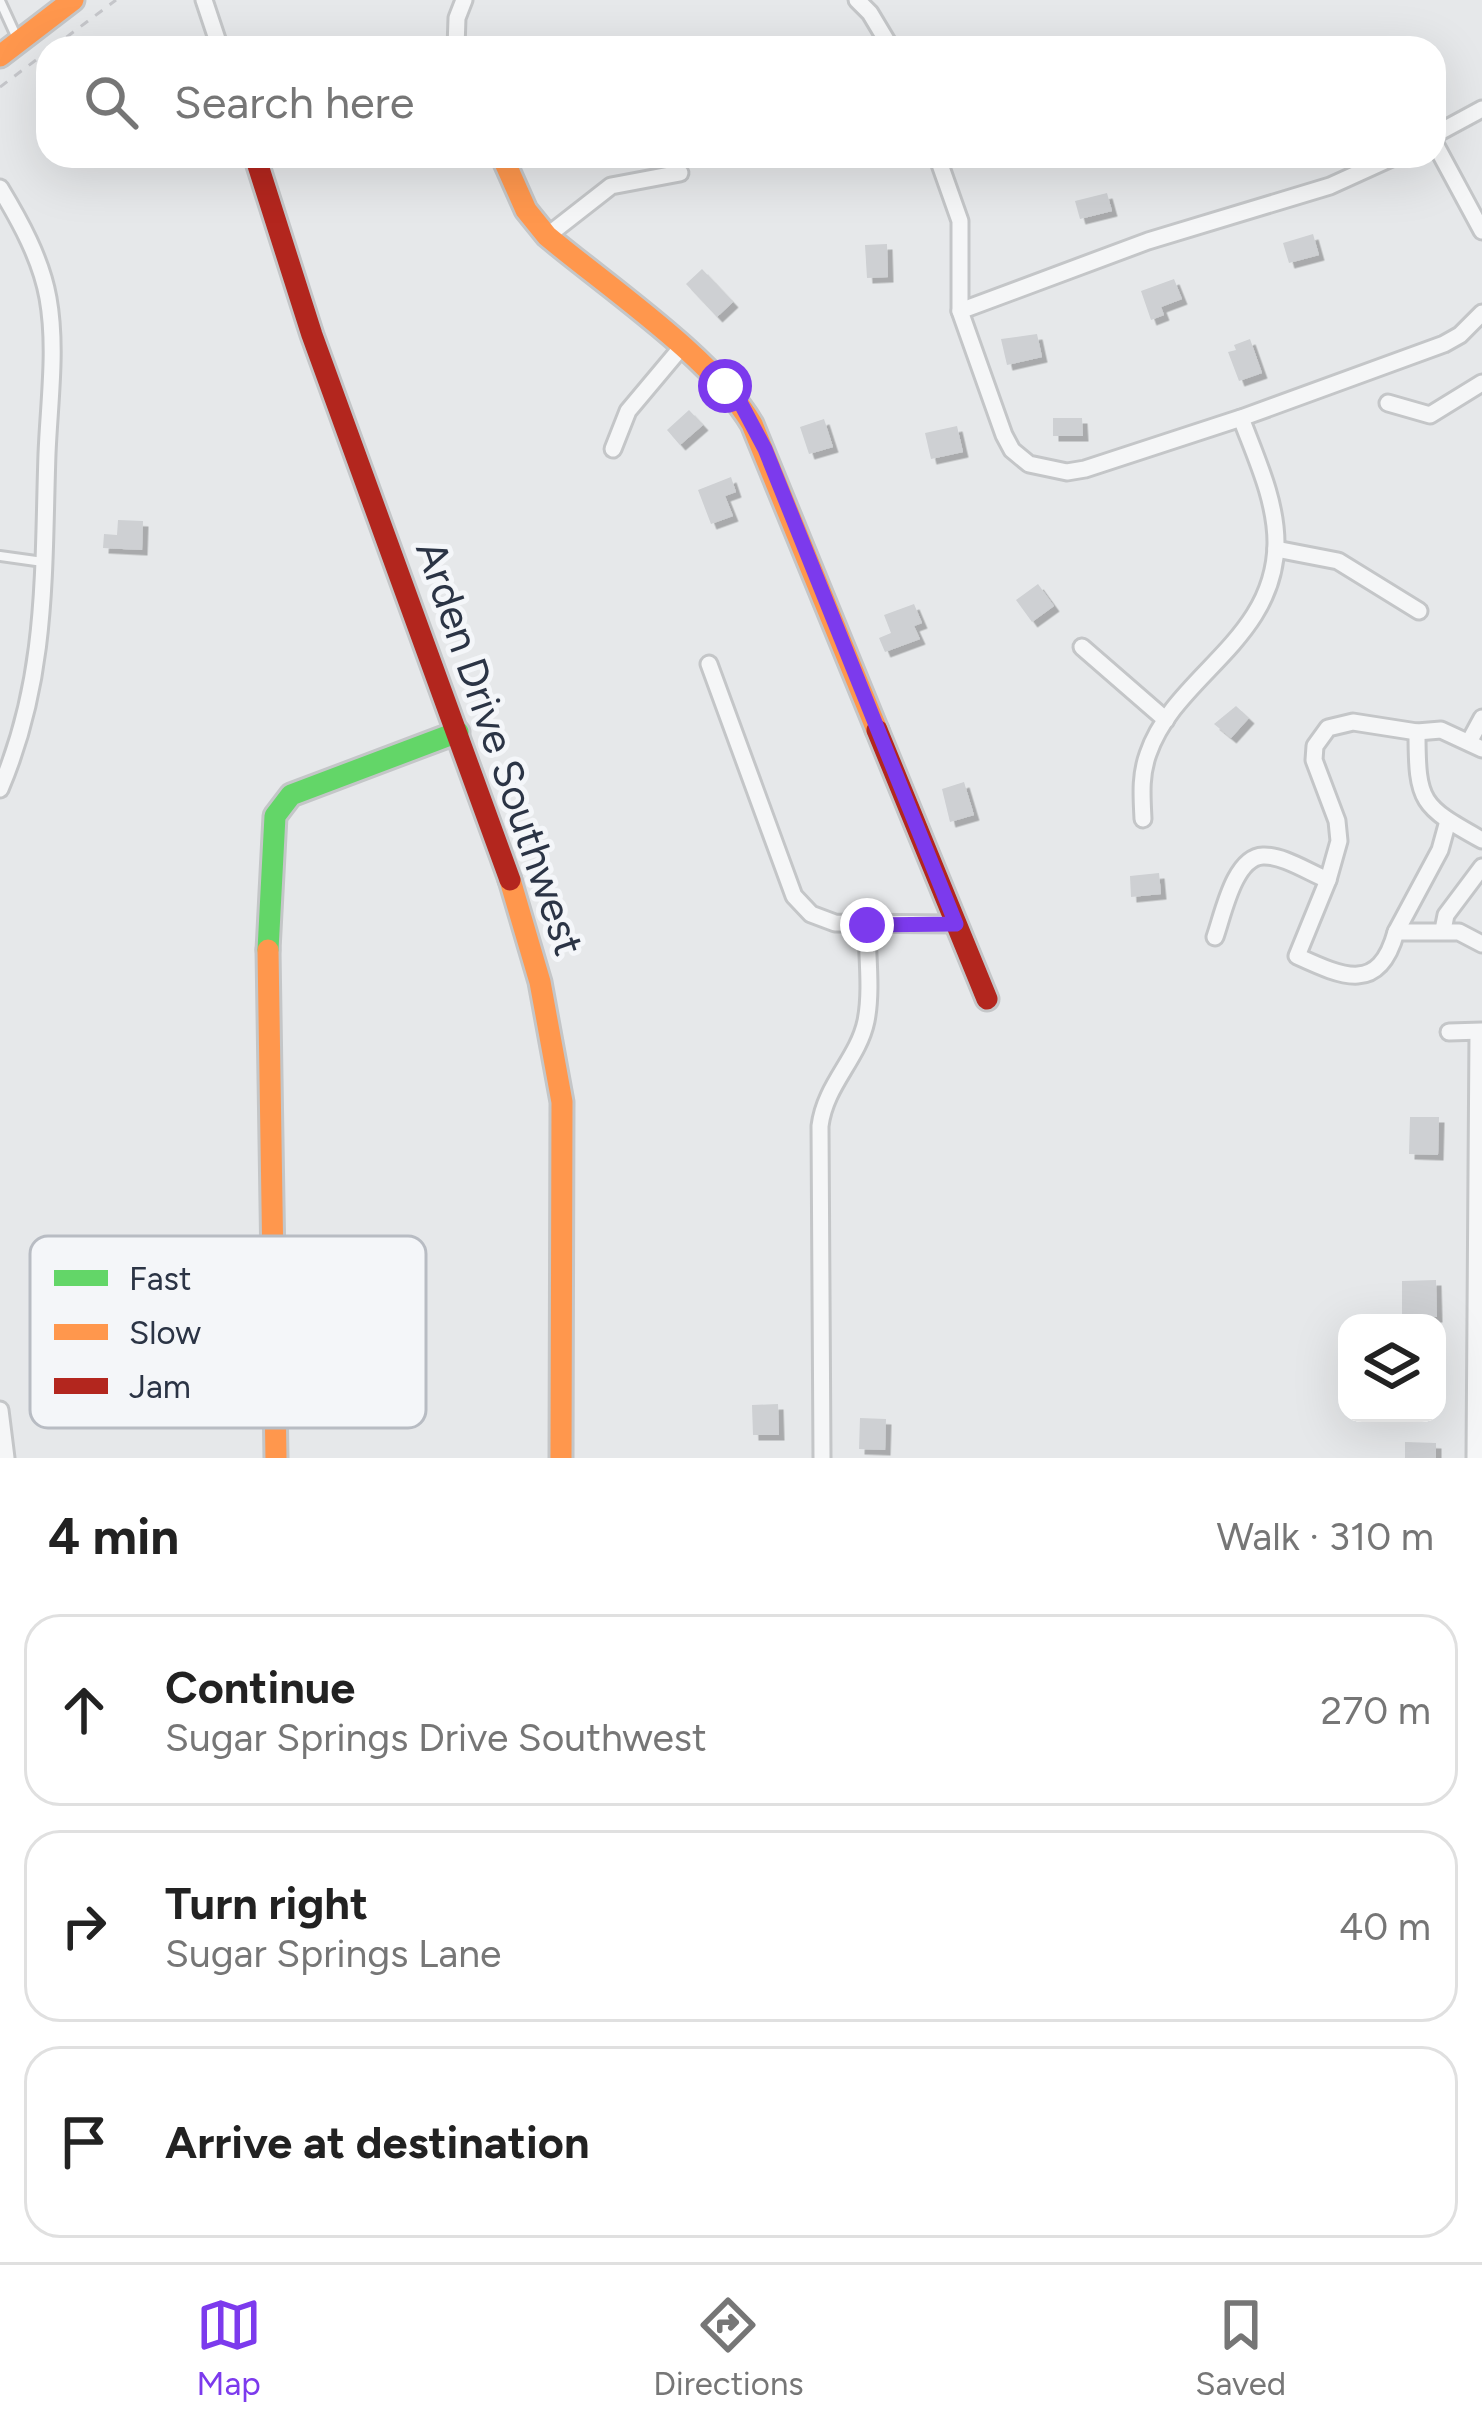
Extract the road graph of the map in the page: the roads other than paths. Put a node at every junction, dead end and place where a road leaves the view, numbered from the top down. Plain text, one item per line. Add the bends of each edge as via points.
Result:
1 (73, 0) edge
2 (204, 0) edge
3 (464, 0) edge
4 (857, 0) edge
5 (0, 1) edge
6 (216, 36) edge
7 (456, 36) edge
8 (884, 36) edge
9 (19, 41) junction
10 (0, 56) edge
11 (1482, 110) edge
12 (1446, 131) edge
13 (1446, 161) edge
14 (259, 168) edge
15 (507, 168) edge
16 (941, 168) edge
17 (1370, 168) edge
18 (680, 173) dead end
19 (0, 188) edge
20 (1482, 231) edge
21 (547, 236) junction
22 (960, 311) junction
23 (1482, 313) edge
24 (680, 349) junction
25 (1482, 383) edge
26 (1388, 403) dead end
27 (1241, 418) junction
28 (613, 449) dead end
29 (1276, 549) junction
30 (0, 556) edge
31 (43, 562) junction
32 (1419, 611) dead end
33 (1082, 647) dead end
34 (709, 664) dead end
35 (1482, 718) edge
36 (1166, 720) junction
37 (458, 732) junction
38 (1417, 732) junction
39 (1475, 746) edge
40 (0, 789) edge
41 (1143, 819) dead end
42 (1448, 821) junction
43 (1482, 840) edge
44 (1482, 867) edge
45 (1328, 880) junction
46 (956, 924) junction
47 (867, 925) junction
48 (1443, 931) junction
49 (1396, 932) junction
50 (1215, 937) dead end
51 (1482, 944) edge
52 (987, 999) dead end
53 (1480, 1031) edge
54 (1449, 1032) dead end
55 (271, 1236) edge
56 (0, 1410) edge
57 (275, 1428) edge
58 (5, 1458) edge
59 (276, 1458) edge
60 (561, 1458) edge
61 (822, 1458) edge
62 (1475, 1458) edge

1 - 9 street
2 - 6 street
3 - 7 street
4 - 8 street
5 - 9 lane
9 - 10 street
11 - 12 street
13 - 20 street
14 - 37 street, Arden Drive Southwest
15 - 21 street
16 - 22 street via 960,221
17 - 22 street
18 - 21 street via 611,186
19 - 31 street via 35,255 52,325
21 - 24 street
22 - 27 street via 1004,435 1028,464 1067,472
23 - 27 street via 1444,344
24 - 28 street via 628,411
24 - 46 street via 740,402 765,449
25 - 26 street via 1430,415
27 - 29 street via 1270,499
29 - 32 street via 1338,561
29 - 36 street via 1247,628
30 - 31 lane
31 - 40 street via 38,666
33 - 36 street
34 - 47 street via 794,896 811,914
35 - 39 street
36 - 41 street via 1144,771
37 - 55 street via 290,795 275,816
37 - 60 street, Arden Drive Southwest via 540,982 562,1102
38 - 39 street via 1441,730
38 - 42 street via 1417,782
38 - 45 street via 1341,723 1315,746 1339,841
42 - 43 street
42 - 49 street
44 - 48 street
45 - 49 street via 1297,956 1363,975 1389,958
45 - 50 street via 1258,856 1241,869
46 - 47 street
46 - 52 street
47 - 61 street via 866,1020 829,1090 820,1126
48 - 49 street
48 - 51 street
53 - 54 street
53 - 62 street
56 - 58 street
57 - 59 street

